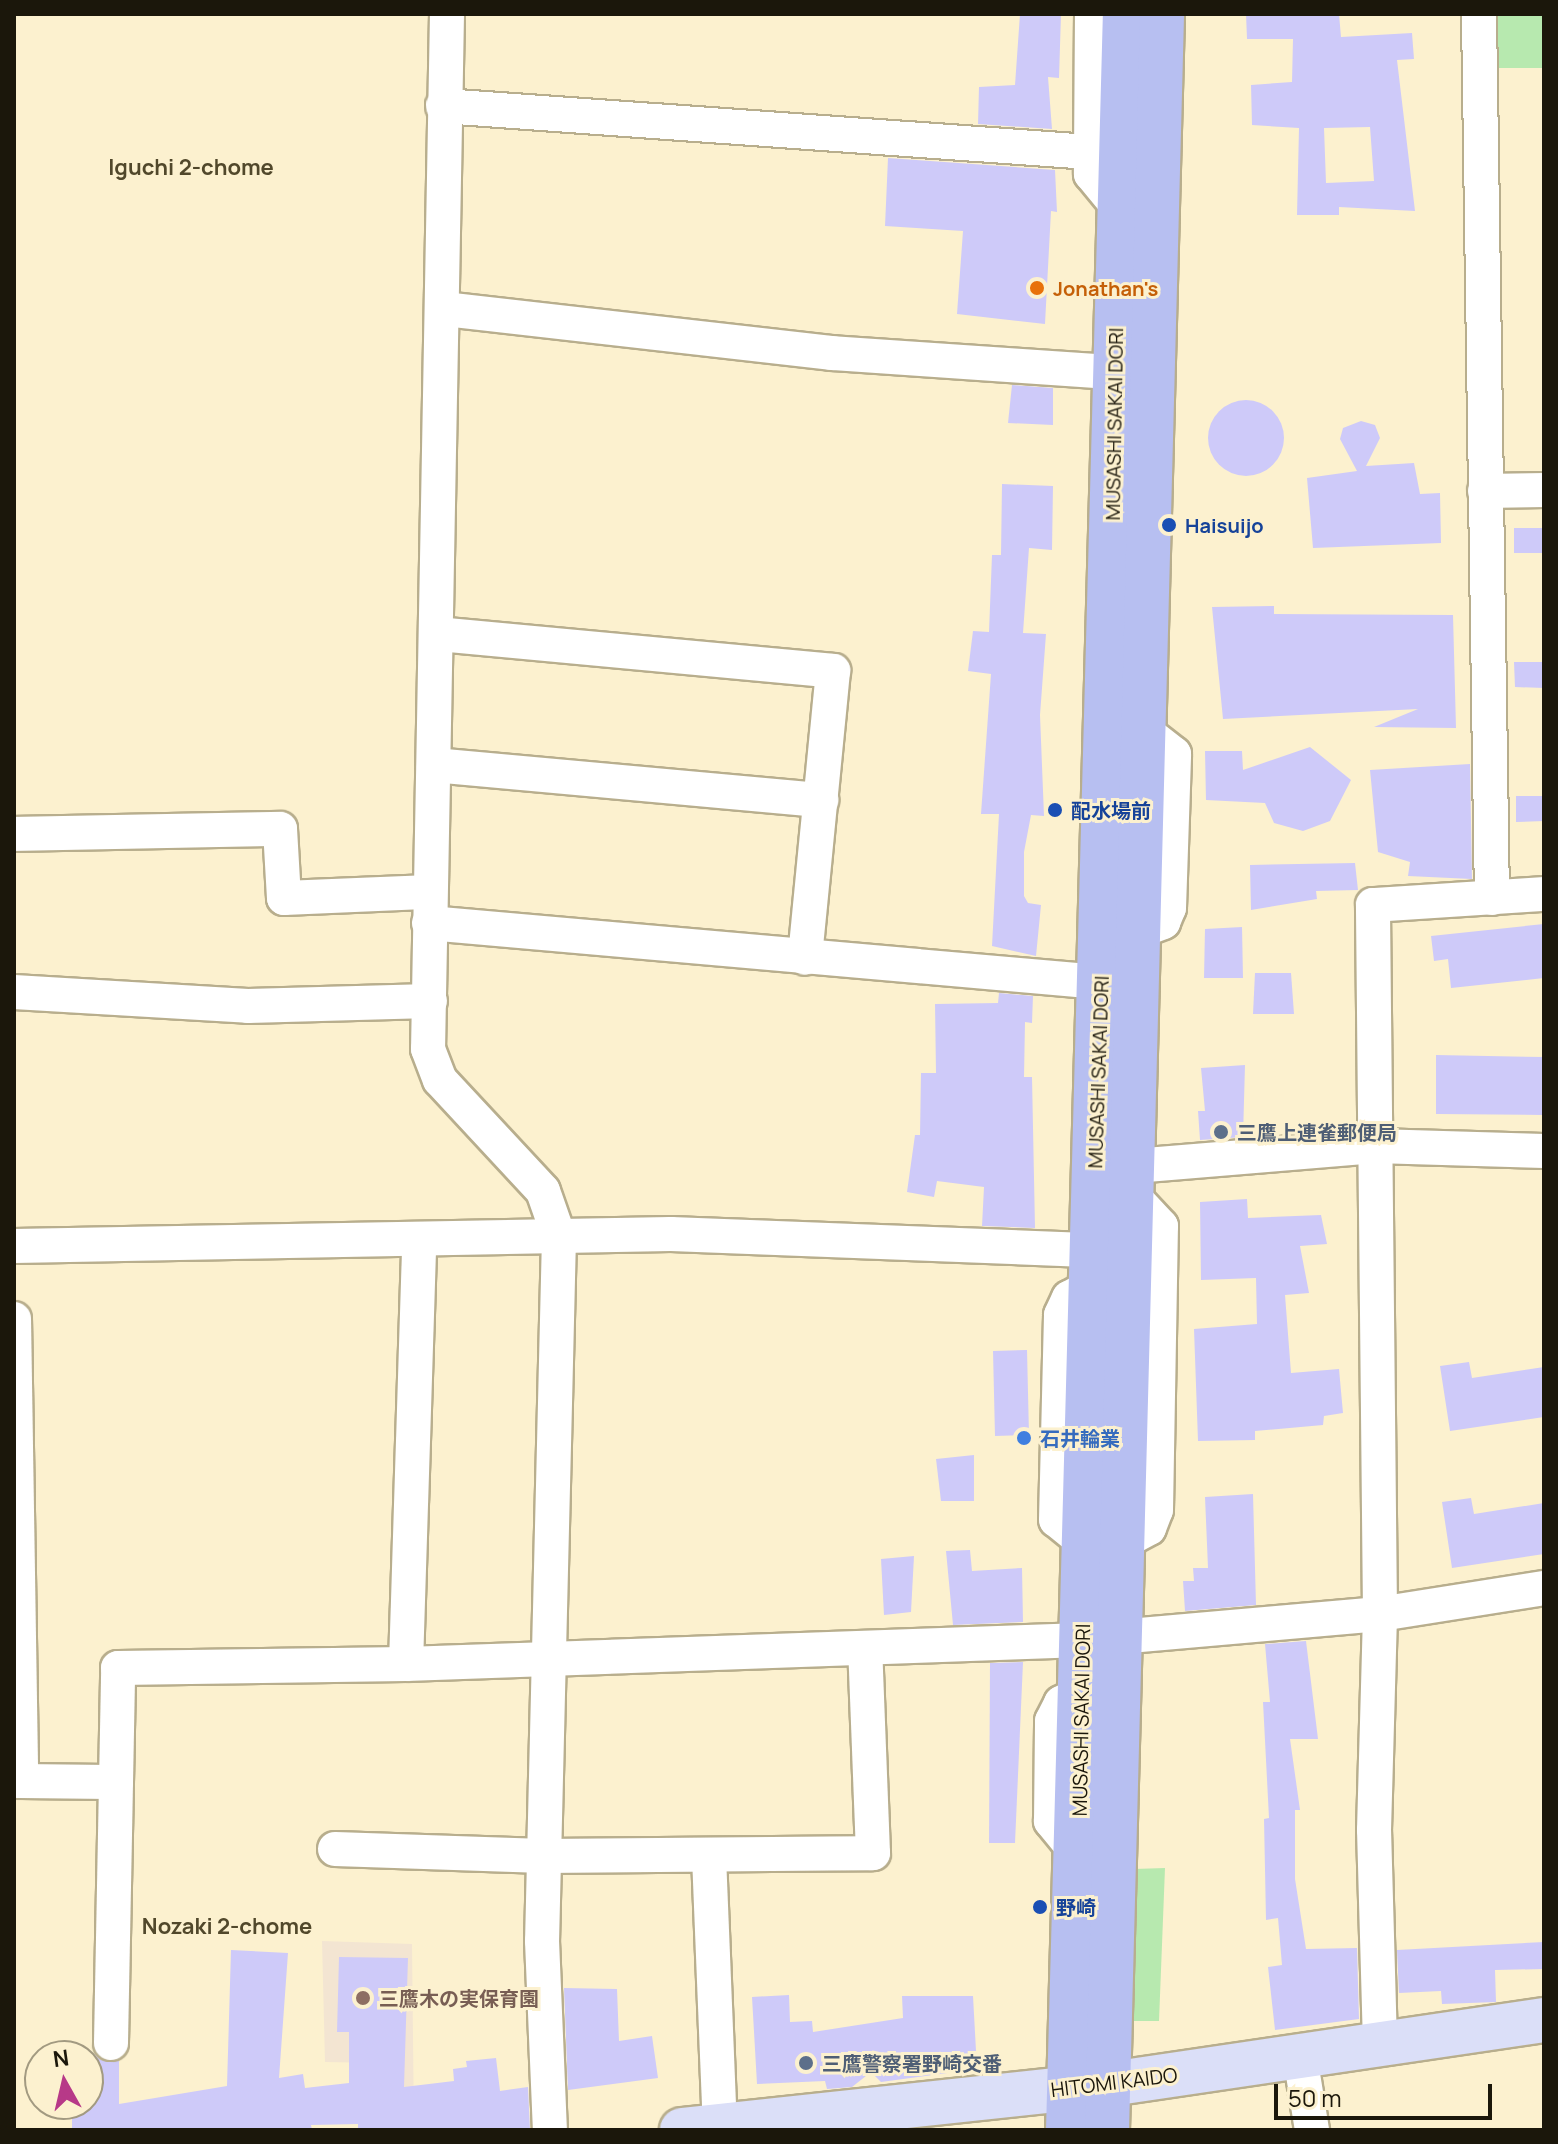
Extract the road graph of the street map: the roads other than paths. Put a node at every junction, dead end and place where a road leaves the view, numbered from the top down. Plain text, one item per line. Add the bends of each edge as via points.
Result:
1 (447, 14) edge
2 (1092, 14) edge
3 (1125, 14) edge
4 (1162, 14) edge
5 (1479, 14) edge
6 (443, 106) junction
7 (1090, 152) junction
8 (1119, 208) junction
9 (445, 309) junction
10 (1134, 374) junction
11 (1544, 490) edge
12 (1485, 491) junction
13 (1151, 495) junction
14 (1110, 580) junction
15 (437, 634) junction
16 (434, 765) junction
17 (821, 800) junction
18 (14, 834) edge
19 (1544, 894) edge
20 (1492, 898) junction
21 (430, 908) junction
22 (805, 958) junction
23 (1119, 984) junction
24 (14, 992) edge
25 (430, 1001) junction
26 (1375, 1146) junction
27 (1544, 1151) edge
28 (1134, 1181) junction
29 (559, 1237) junction
30 (419, 1241) junction
31 (14, 1246) edge
32 (1092, 1268) junction
33 (14, 1319) edge
34 (1106, 1543) junction
35 (1544, 1588) edge
36 (1380, 1614) junction
37 (1102, 1638) junction
38 (865, 1649) junction
39 (549, 1659) junction
40 (406, 1664) junction
41 (18, 1781) edge
42 (116, 1782) junction
43 (335, 1849) dead end
44 (544, 1856) junction
45 (709, 1856) junction
46 (1544, 2020) edge
47 (111, 2043) dead end
48 (1380, 2044) junction
49 (1300, 2056) junction
50 (1082, 2101) edge
51 (701, 2128) edge
52 (550, 2130) edge
53 (1107, 2130) edge
54 (1312, 2130) edge

1 - 6 street
2 - 7 street
3 - 8 main road, MUSASHI SAKAI DORI
4 - 10 main road, MUSASHI SAKAI DORI
5 - 12 street
6 - 7 street
6 - 9 street
7 - 8 street via 1091,174
8 - 10 main road, MUSASHI SAKAI DORI
9 - 10 street via 832,353
9 - 15 street
10 - 13 main road, MUSASHI SAKAI DORI
10 - 14 main road, MUSASHI SAKAI DORI
11 - 12 street
12 - 20 street
13 - 14 main road via 1144,485 1132,487 1129,536
13 - 23 main road, MUSASHI SAKAI DORI via 1140,931
14 - 23 main road, MUSASHI SAKAI DORI
15 - 16 street
15 - 17 street via 833,671
16 - 17 street
16 - 21 street
17 - 22 street
18 - 21 street via 280,829 284,898
19 - 20 street
20 - 26 street via 1373,905
21 - 22 street
21 - 25 street
22 - 23 street
23 - 28 main road, MUSASHI SAKAI DORI
23 - 32 main road, MUSASHI SAKAI DORI
24 - 25 street via 248,1006
25 - 29 street via 428,1049 440,1080 543,1191
26 - 27 street
26 - 28 street
26 - 36 street
28 - 34 main road, MUSASHI SAKAI DORI
29 - 30 street
29 - 32 street via 671,1234
29 - 39 street
30 - 31 street
30 - 40 street
32 - 34 main road, MUSASHI SAKAI DORI
33 - 41 street
34 - 37 main road, MUSASHI SAKAI DORI
35 - 36 street
36 - 37 street
36 - 48 street via 1374,1830
37 - 38 street
37 - 50 main road, MUSASHI SAKAI DORI
37 - 50 main road, MUSASHI SAKAI DORI via 1082,1693
38 - 39 street
38 - 45 street via 873,1853
39 - 40 street
39 - 44 street
40 - 42 street via 118,1668
41 - 42 street
42 - 47 street
43 - 44 street
44 - 45 street
44 - 52 street
45 - 51 street
46 - 48 main road, HITOMI KAIDO
48 - 49 main road, HITOMI KAIDO
49 - 50 main road, HITOMI KAIDO
49 - 54 street
50 - 51 main road, HITOMI KAIDO
50 - 53 main road, MUSASHI SAKAI DORI

